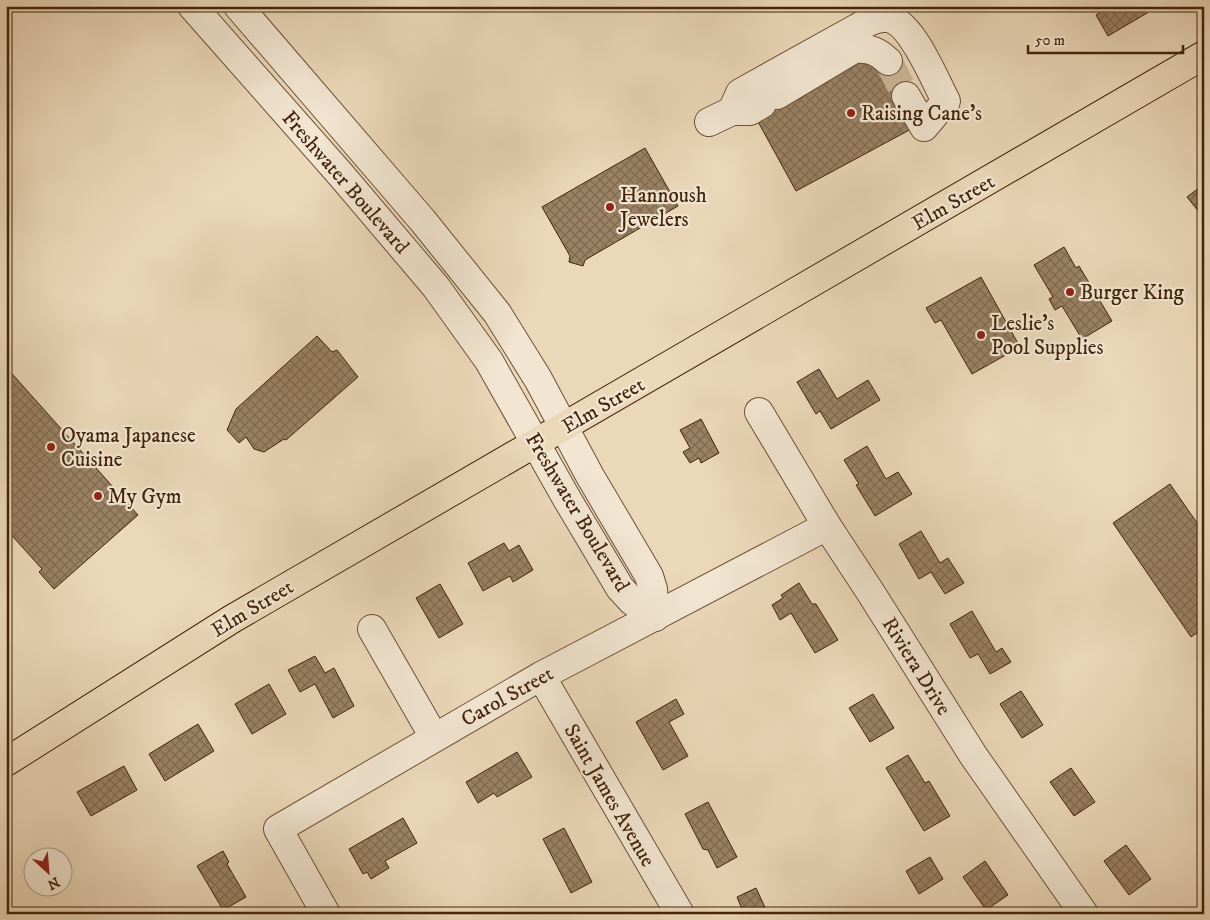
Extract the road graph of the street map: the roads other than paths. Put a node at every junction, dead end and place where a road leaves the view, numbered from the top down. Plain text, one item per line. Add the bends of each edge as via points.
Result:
1 (192, 6) edge
2 (238, 6) edge
3 (1204, 55) edge
4 (888, 61) tunnel mouth
5 (906, 96) tunnel mouth
6 (759, 412) dead end
7 (564, 427) junction
8 (536, 443) junction
9 (827, 526) junction
10 (655, 617) junction
11 (372, 629) dead end
12 (541, 676) junction
13 (434, 737) junction
14 (6, 762) edge
15 (326, 914) edge
16 (680, 914) edge
17 (1084, 914) edge

1 - 8 street, Freshwater Boulevard via 436,287 489,361
2 - 7 street, Freshwater Boulevard via 470,277 520,349
3 - 7 main road, Elm Street
4 - 5 street via 868,48 854,49 750,111 720,116 740,93 875,19 888,18 902,24 946,101 924,128
6 - 9 street, Riviera Drive
7 - 8 main road, Elm Street
7 - 10 street, Freshwater Boulevard via 649,576
8 - 10 street, Freshwater Boulevard via 620,588 632,602
8 - 14 main road, Elm Street via 232,619
9 - 10 street, Carol Street
9 - 17 street, Riviera Drive via 973,755
10 - 12 street, Carol Street
11 - 13 street
12 - 13 street, Carol Street
12 - 16 street, Saint James Avenue
13 - 15 street, Carol Street via 278,829

